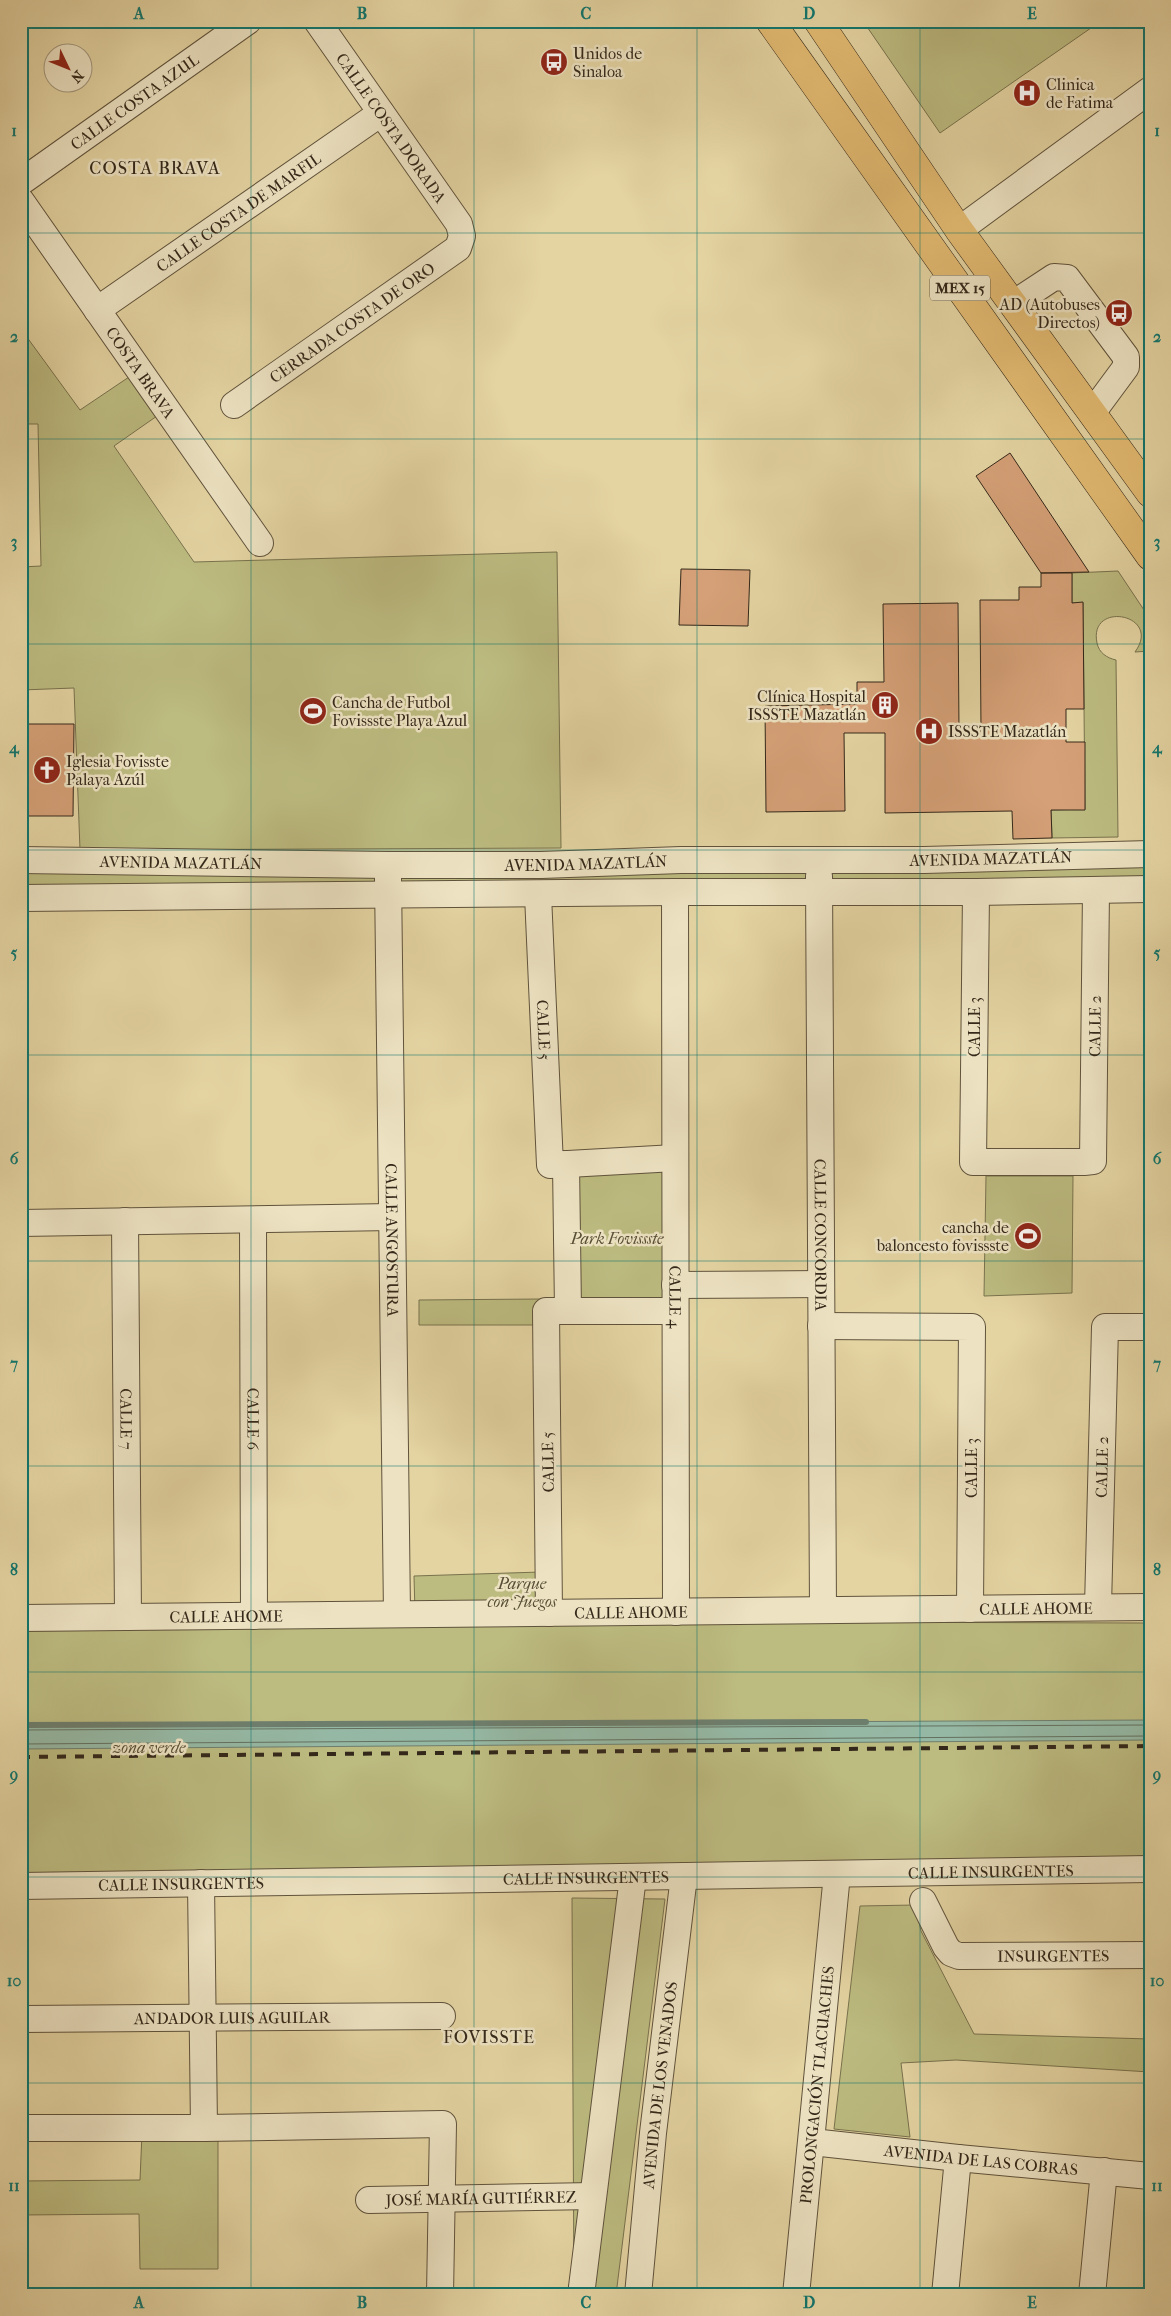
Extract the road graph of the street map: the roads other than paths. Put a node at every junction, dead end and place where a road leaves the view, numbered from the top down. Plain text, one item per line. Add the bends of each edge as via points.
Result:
1 (248, 21) edge
2 (317, 21) edge
3 (770, 21) edge
4 (823, 26) edge
5 (1150, 90) edge
6 (381, 112) junction
7 (21, 182) edge
8 (21, 202) edge
9 (959, 230) junction
10 (462, 236) joint
11 (1013, 304) junction
12 (97, 310) junction
13 (234, 405) dead end
14 (1092, 413) junction
15 (1150, 493) edge
16 (260, 543) dead end
17 (1150, 556) edge
18 (1150, 854) edge
19 (21, 860) edge
20 (818, 860) junction
21 (388, 865) junction
22 (1150, 889) edge
23 (1096, 890) junction
24 (675, 892) junction
25 (819, 892) junction
26 (976, 892) junction
27 (389, 894) junction
28 (538, 895) junction
29 (21, 898) edge
30 (676, 1158) junction
31 (973, 1162) joint
32 (558, 1164) junction
33 (392, 1217) junction
34 (253, 1220) junction
35 (125, 1221) junction
36 (21, 1223) edge
37 (821, 1284) junction
38 (675, 1298) junction
39 (557, 1311) junction
40 (821, 1326) junction
41 (1150, 1327) edge
42 (1150, 1607) edge
43 (1098, 1608) junction
44 (970, 1609) junction
45 (823, 1610) junction
46 (676, 1612) junction
47 (549, 1613) junction
48 (397, 1614) junction
49 (254, 1616) junction
50 (128, 1617) junction
51 (21, 1618) edge
52 (1150, 1869) edge
53 (838, 1874) junction
54 (684, 1876) junction
55 (633, 1877) junction
56 (201, 1883) junction
57 (21, 1886) edge
58 (924, 1901) dead end
59 (1150, 1955) edge
60 (203, 2016) junction
61 (442, 2016) dead end
62 (21, 2019) edge
63 (21, 2128) edge
64 (204, 2128) junction
65 (812, 2142) junction
66 (958, 2158) junction
67 (1104, 2171) junction
68 (1150, 2176) edge
69 (593, 2196) junction
70 (369, 2200) dead end
71 (442, 2200) junction
72 (440, 2295) edge
73 (581, 2295) edge
74 (638, 2295) edge
75 (796, 2295) edge
76 (945, 2295) edge
77 (1092, 2295) edge

1 - 7 street, CALLE COSTA AZUL
2 - 6 street, CALLE COSTA DORADA
3 - 17 main road, MEX 15
4 - 9 main road, MEX 15
5 - 9 street
6 - 10 street, CALLE COSTA DORADA via 459,224
6 - 12 street, CALLE COSTA DE MARFIL
8 - 12 street, COSTA BRAVA
9 - 11 main road, MEX 15
10 - 13 street, CERRADA COSTA DE ORO via 458,248
11 - 14 main road, MEX 15
11 - 14 street via 1054,277 1067,278 1126,357 1126,367
12 - 16 street, COSTA BRAVA
14 - 15 main road, MEX 15
18 - 20 street, AVENIDA MAZATLÁN
19 - 21 street, AVENIDA MAZATLÁN
20 - 21 street, AVENIDA MAZATLÁN
20 - 25 street, CALLE CONCORDIA
21 - 27 street, CALLE ANGOSTURA
22 - 23 street, AVENIDA MAZATLÁN
23 - 26 street, AVENIDA MAZATLÁN
23 - 31 street, CALLE 2 via 1093,1161
24 - 25 street, AVENIDA MAZATLÁN
24 - 28 street, AVENIDA MAZATLÁN
24 - 30 street, CALLE 4
25 - 26 street, AVENIDA MAZATLÁN
25 - 37 street, CALLE CONCORDIA
26 - 31 street, CALLE 3
27 - 28 street, AVENIDA MAZATLÁN
27 - 29 street, AVENIDA MAZATLÁN
27 - 33 street, CALLE ANGOSTURA
28 - 32 street, CALLE 5
30 - 32 street
30 - 38 street, CALLE 4
32 - 39 street, CALLE 5
33 - 34 street
33 - 48 street, CALLE ANGOSTURA
34 - 35 street
34 - 49 street, CALLE 6
35 - 36 street
35 - 50 street, CALLE 7
37 - 38 street
37 - 40 street, CALLE CONCORDIA
38 - 39 street
38 - 46 street, CALLE 4
39 - 47 street, CALLE 5
40 - 44 street, CALLE 3 via 972,1327
40 - 45 street, CALLE CONCORDIA
41 - 43 street, CALLE 2 via 1105,1327
42 - 43 street, CALLE AHOME
43 - 44 street, CALLE AHOME
44 - 45 street, CALLE AHOME
45 - 46 street, CALLE AHOME
46 - 47 street, CALLE AHOME
47 - 48 street, CALLE AHOME
48 - 49 street, CALLE AHOME
49 - 50 street, CALLE AHOME
50 - 51 street, CALLE AHOME
52 - 53 street, CALLE INSURGENTES
53 - 54 street, CALLE INSURGENTES
53 - 65 street, PROLONGACIÓN TLACUACHES
54 - 55 street, CALLE INSURGENTES
54 - 74 street, AVENIDA DE LOS VENADOS via 653,2133
55 - 56 street, CALLE INSURGENTES
55 - 69 street
56 - 57 street, CALLE INSURGENTES
56 - 60 street
58 - 59 street, INSURGENTES via 946,1947 959,1956
60 - 61 street, ANDADOR LUIS AGUILAR
60 - 62 street, ANDADOR LUIS AGUILAR
60 - 64 street
63 - 64 street
64 - 71 street via 443,2124
65 - 66 street, AVENIDA DE LAS COBRAS
65 - 75 street, PROLONGACIÓN TLACUACHES
66 - 67 street, AVENIDA DE LAS COBRAS
66 - 76 street
67 - 68 street, AVENIDA DE LAS COBRAS
67 - 77 street
69 - 71 street, JOSÉ MARÍA GUTIÉRREZ
69 - 73 street
70 - 71 street, JOSÉ MARÍA GUTIÉRREZ
71 - 72 street

